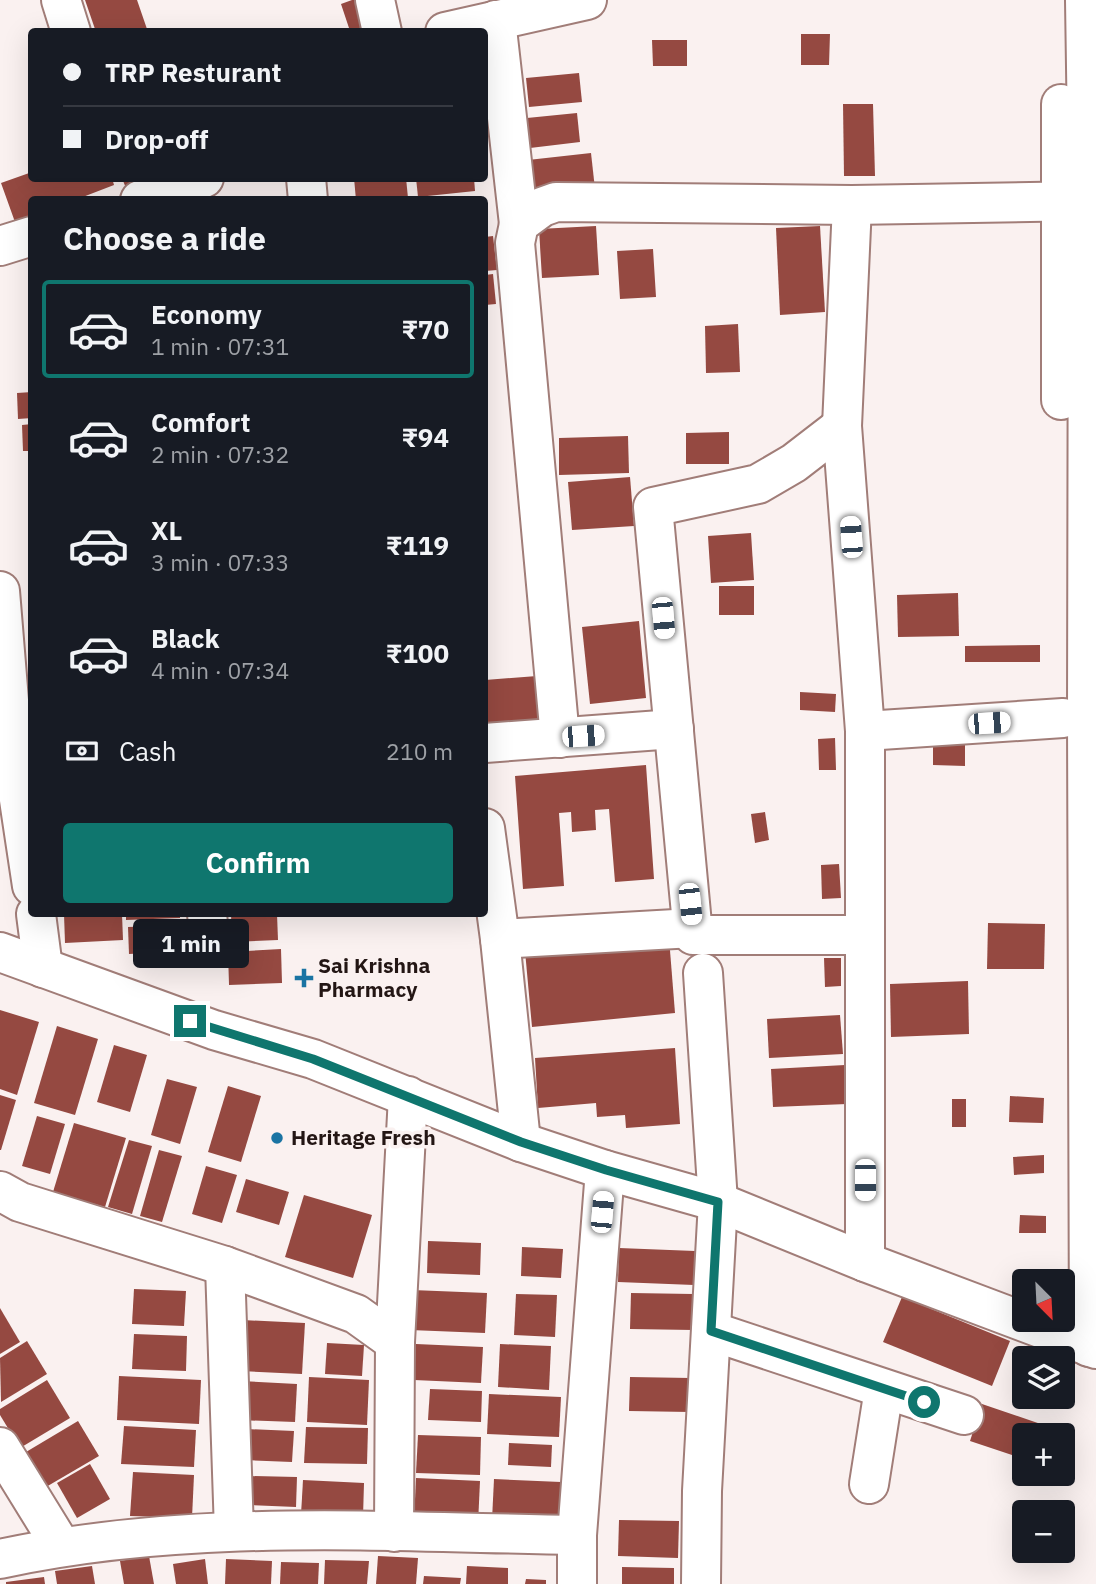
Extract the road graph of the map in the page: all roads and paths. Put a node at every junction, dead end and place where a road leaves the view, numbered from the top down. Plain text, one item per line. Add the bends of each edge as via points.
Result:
1 (61, 0) edge
2 (374, 0) edge
3 (587, 0) edge
4 (1062, 0) edge
5 (1085, 0) edge
6 (496, 20) junction
7 (70, 28) edge
8 (381, 28) edge
9 (462, 28) edge
10 (192, 182) edge
11 (152, 196) edge
12 (1081, 201) edge
13 (852, 205) junction
14 (519, 224) junction
15 (28, 237) edge
16 (0, 246) edge
17 (842, 426) junction
18 (0, 591) edge
19 (4, 672) edge
20 (1082, 717) edge
21 (674, 729) junction
22 (865, 732) junction
23 (560, 738) junction
24 (488, 743) edge
25 (23, 773) edge
26 (28, 836) edge
27 (488, 850) edge
28 (36, 917) edge
29 (693, 928) junction
30 (865, 935) junction
31 (500, 939) junction
32 (0, 952) edge
33 (43, 968) junction
34 (703, 973) dead end
35 (408, 1096) junction
36 (521, 1142) junction
37 (606, 1170) junction
38 (0, 1191) edge
39 (718, 1202) junction
40 (865, 1262) junction
41 (225, 1266) junction
42 (711, 1331) junction
43 (395, 1342) junction
44 (1085, 1345) edge
45 (884, 1388) junction
46 (964, 1415) dead end
47 (0, 1447) edge
48 (869, 1484) dead end
49 (234, 1531) junction
50 (394, 1532) junction
51 (577, 1535) junction
52 (61, 1546) junction
53 (0, 1559) edge
54 (577, 1584) edge
55 (701, 1584) edge

1 - 7 street
2 - 8 street
3 - 6 street
4 - 12 street
5 - 12 street
6 - 9 street
6 - 14 street
10 - 11 street
12 - 13 street
12 - 20 street
13 - 14 street via 556,202
13 - 17 street
14 - 23 street via 514,243
15 - 16 street
17 - 21 street via 758,484 653,507
17 - 22 street
18 - 19 street
19 - 25 street
20 - 22 street
20 - 44 street
21 - 23 street
21 - 29 street
22 - 30 street
23 - 24 street
25 - 26 street
27 - 31 street
28 - 33 street
29 - 30 street via 693,935
29 - 31 street
30 - 40 street
31 - 36 street
32 - 33 street
33 - 35 street
34 - 39 street
35 - 36 street
35 - 43 street
36 - 37 street
37 - 39 street
37 - 51 street
38 - 41 street via 20,1202
39 - 40 street
39 - 42 street
40 - 44 street
41 - 43 street via 356,1314
41 - 49 street
42 - 45 street
42 - 55 street
43 - 50 street
45 - 46 street
45 - 48 street
47 - 52 street
49 - 50 street
49 - 52 street
50 - 51 street
51 - 54 street
52 - 53 street

